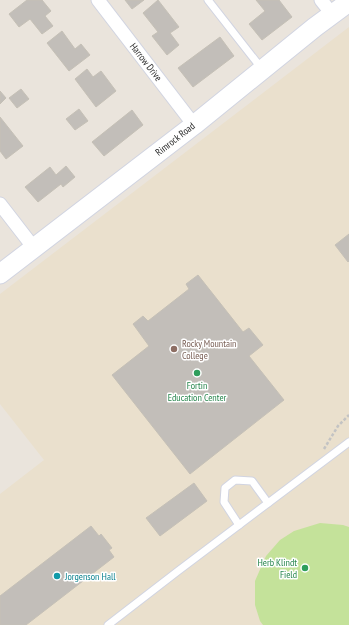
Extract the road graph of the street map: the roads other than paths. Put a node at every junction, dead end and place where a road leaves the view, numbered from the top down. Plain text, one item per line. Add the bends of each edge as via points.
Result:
1 (98, 0) edge
2 (208, 0) edge
3 (349, 2) edge
4 (326, 7) edge
5 (262, 70) junction
6 (194, 125) junction
7 (0, 204) edge
8 (34, 248) junction
9 (0, 274) edge
10 (349, 442) edge
11 (268, 502) junction
12 (239, 525) junction
13 (108, 625) edge

1 - 6 street, Harrow Drive
2 - 5 lane
3 - 4 main road, Rimrock Road
4 - 5 main road, Rimrock Road
5 - 6 main road, Rimrock Road
6 - 8 main road, Rimrock Road
7 - 8 street
8 - 9 main road, Rimrock Road
10 - 11 lane
11 - 12 lane
11 - 12 lane via 252,481 235,480 225,488 224,502
12 - 13 lane

